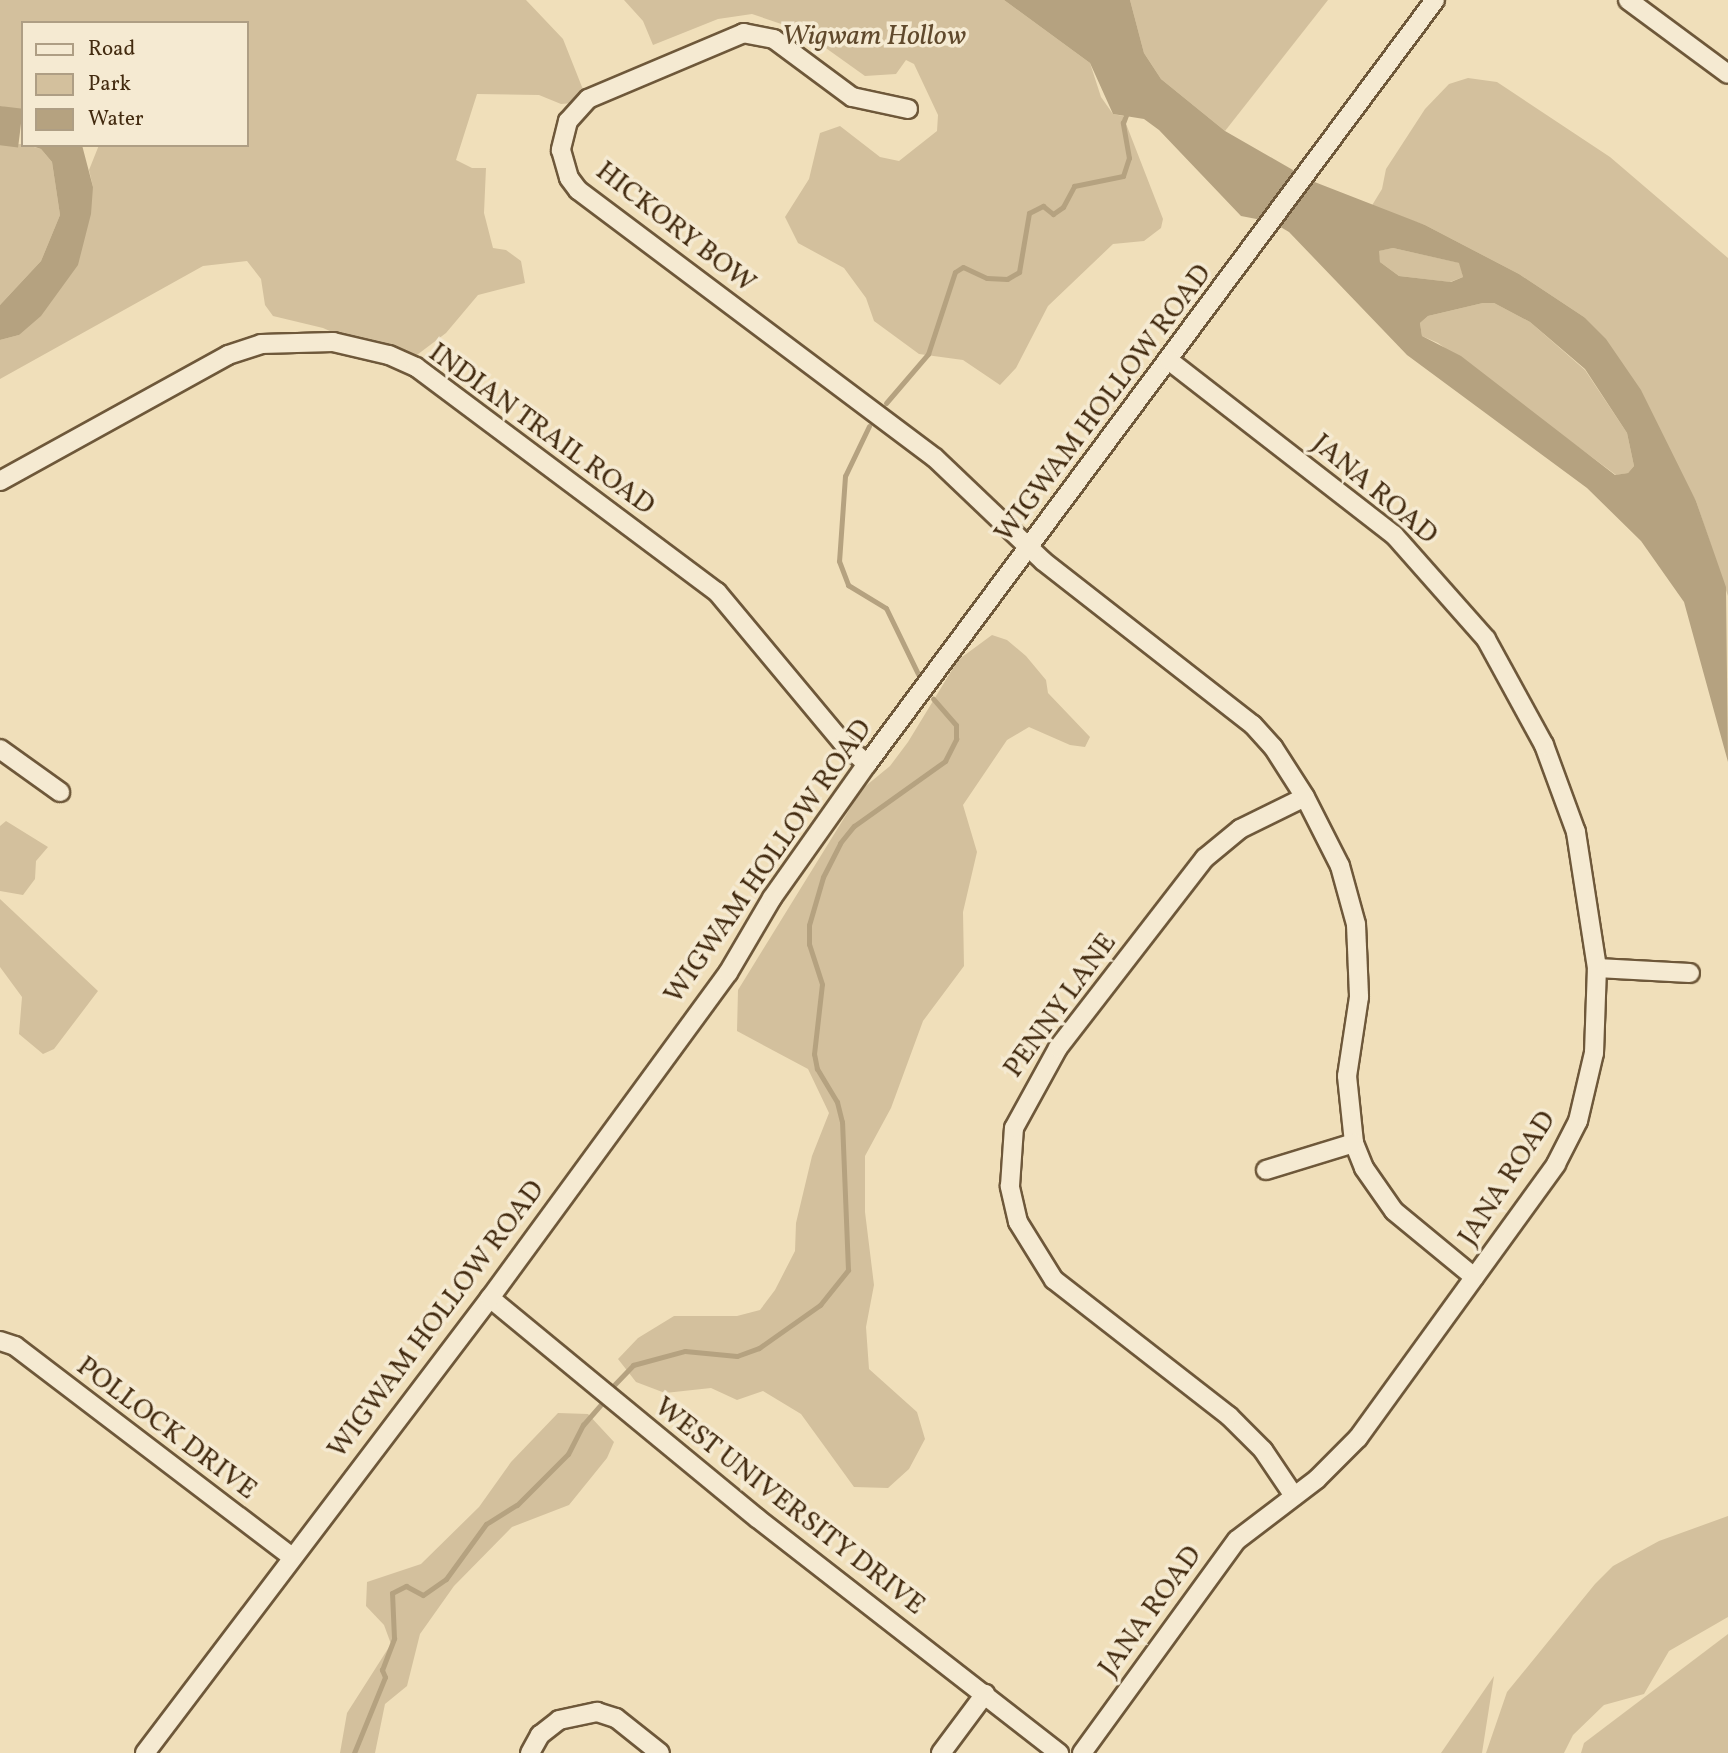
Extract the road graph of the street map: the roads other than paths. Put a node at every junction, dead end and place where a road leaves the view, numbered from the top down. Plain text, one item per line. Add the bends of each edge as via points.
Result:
1 (1435, 0) edge
2 (1628, 0) edge
3 (1728, 74) edge
4 (908, 109) dead end
5 (1170, 361) junction
6 (0, 481) edge
7 (1030, 547) junction
8 (0, 749) edge
9 (867, 764) junction
10 (60, 792) dead end
11 (1305, 797) junction
12 (1597, 968) junction
13 (1690, 973) dead end
14 (1354, 1143) junction
15 (1266, 1170) dead end
16 (1474, 1277) junction
17 (490, 1298) junction
18 (4, 1341) edge
19 (1294, 1496) junction
20 (292, 1557) junction
21 (985, 1693) junction
22 (145, 1753) edge
23 (530, 1753) edge
24 (660, 1753) edge
25 (941, 1753) edge
26 (1059, 1753) edge
27 (1082, 1753) edge

1 - 5 street, WIGWAM HOLLOW ROAD
2 - 3 street
4 - 7 street, HICKORY BOW via 852,97 774,39 744,33 588,99 568,121 561,150 566,171 578,190 935,458
5 - 7 street, WIGWAM HOLLOW ROAD
5 - 12 street, JANA ROAD via 1394,535 1486,639 1523,703 1563,789 1586,876
6 - 9 street, INDIAN TRAIL ROAD via 228,355 261,344 333,342 389,355 426,374 717,592 843,743
7 - 9 street, WIGWAM HOLLOW ROAD
7 - 11 street, HICKORY BOW via 1253,725
8 - 10 street
9 - 17 street, WIGWAM HOLLOW ROAD via 772,898 728,973
11 - 14 street, HICKORY BOW via 1340,866 1356,924 1359,998 1347,1076
11 - 19 street, PENNY LANE via 1221,842 1165,909 1038,1077 1014,1128 1010,1174 1017,1222 1054,1280 1229,1416 1263,1450
12 - 13 street
12 - 16 street, JANA ROAD via 1594,1053 1578,1121 1556,1164
14 - 15 street
14 - 16 street via 1394,1212
16 - 19 street, JANA ROAD via 1358,1437
17 - 20 street, WIGWAM HOLLOW ROAD
17 - 21 street, WEST UNIVERSITY DRIVE via 757,1518
18 - 20 street, POLLOCK DRIVE
19 - 27 street, JANA ROAD via 1254,1523 1229,1550
20 - 22 street, WIGWAM HOLLOW ROAD
21 - 25 street
21 - 26 street, WEST UNIVERSITY DRIVE
23 - 24 street via 540,1735 559,1720 597,1712 616,1718

